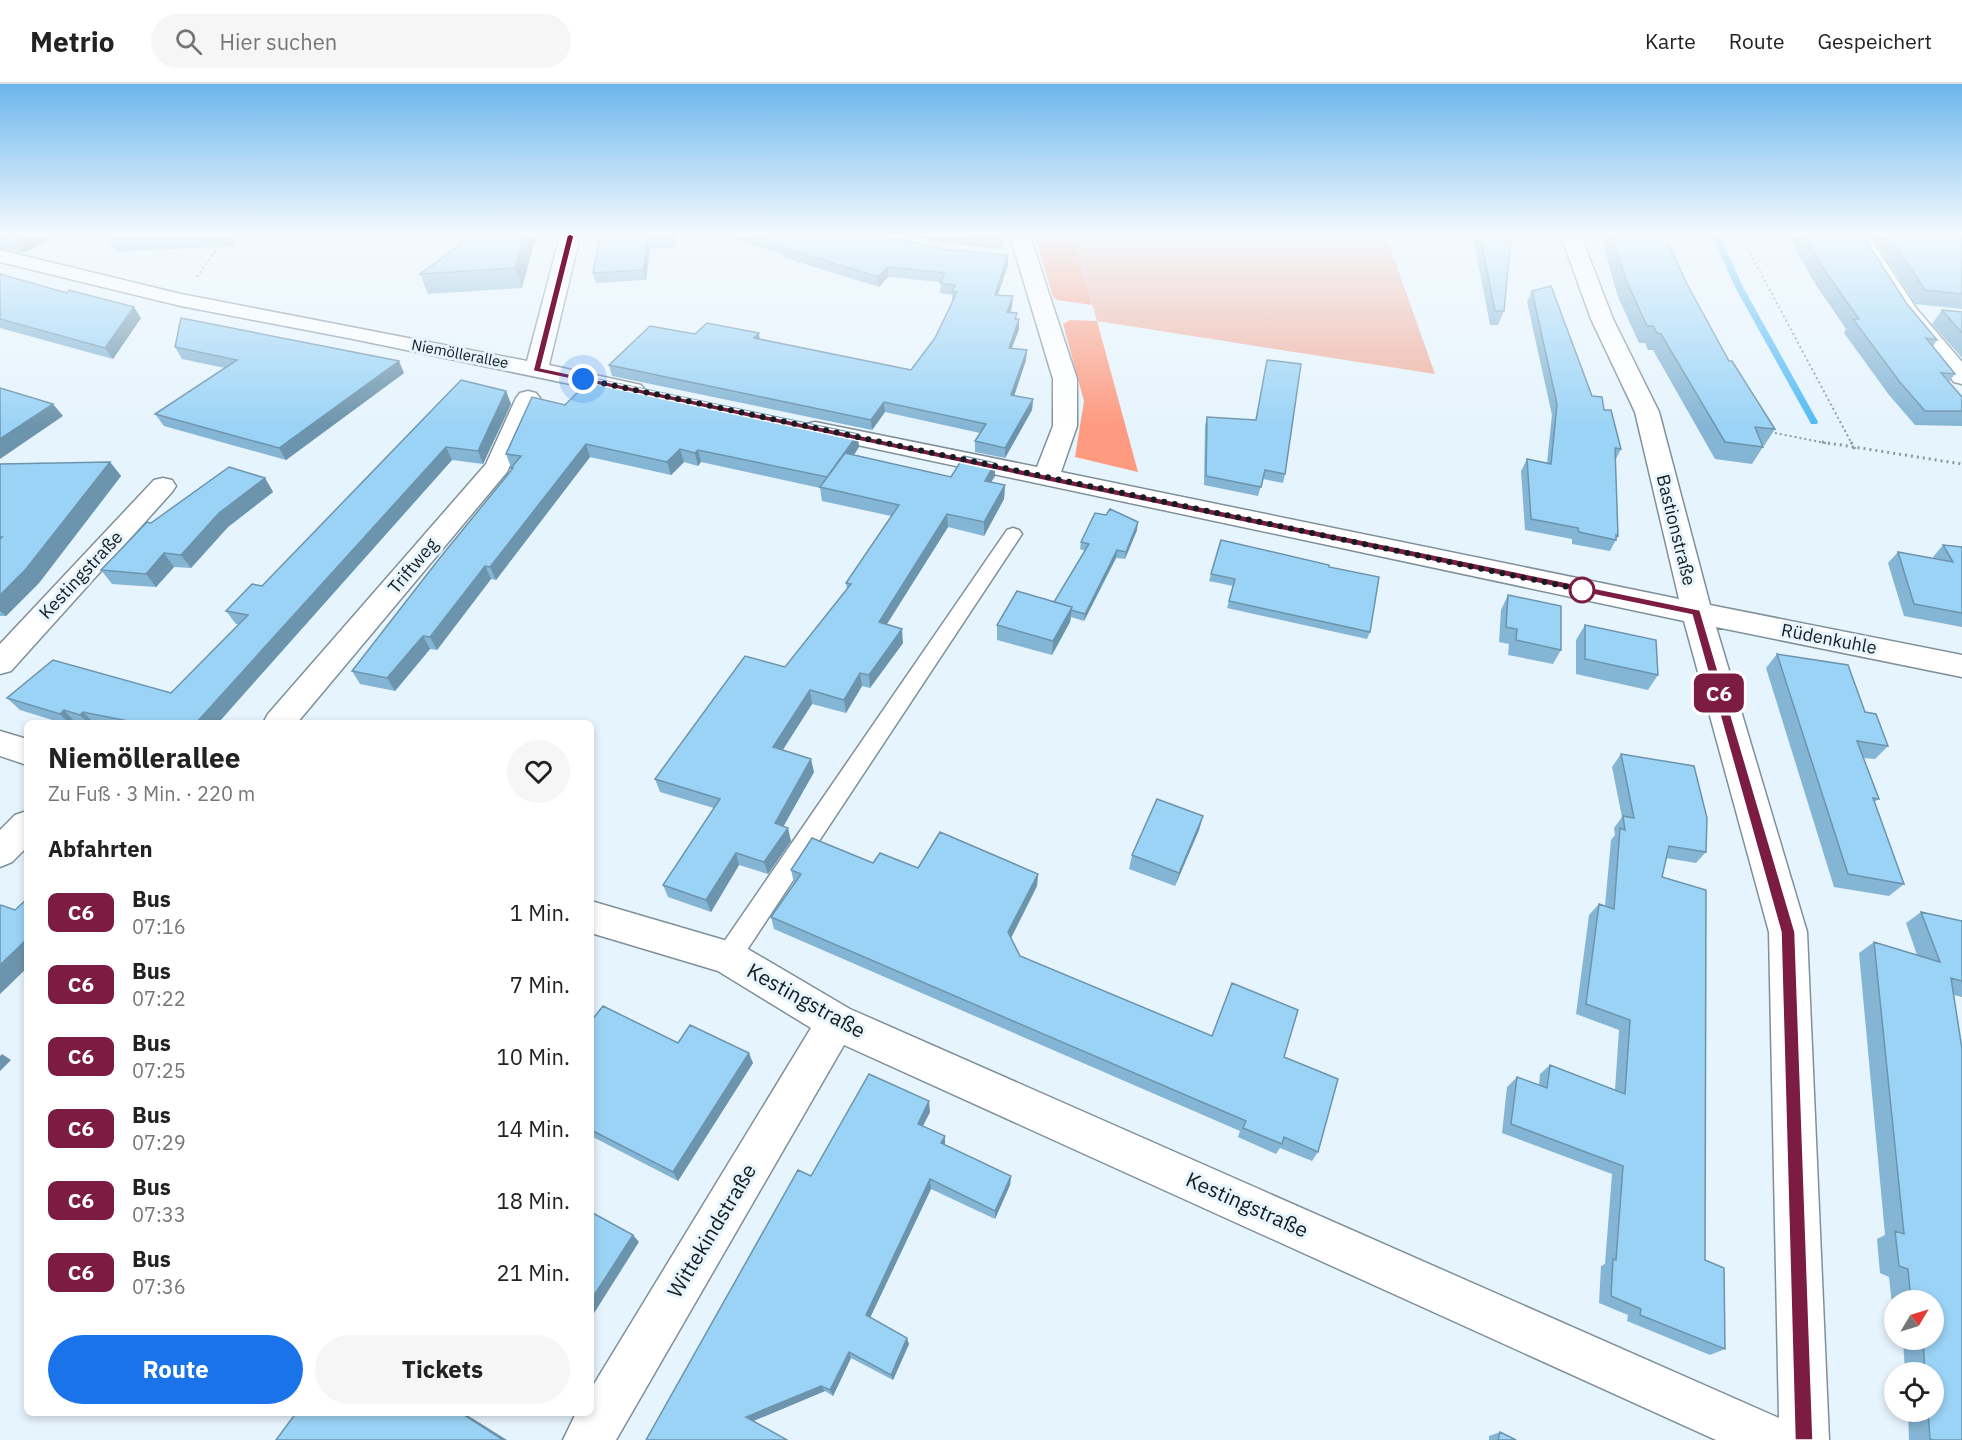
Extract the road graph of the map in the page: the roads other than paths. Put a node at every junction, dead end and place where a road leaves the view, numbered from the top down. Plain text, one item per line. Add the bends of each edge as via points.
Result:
1 (178, 299) edge
2 (554, 299) edge
3 (1035, 299) edge
4 (1595, 299) edge
5 (1899, 299) edge
6 (1907, 312) junction
7 (1940, 315) dead end
8 (536, 369) junction
9 (1962, 377) edge
10 (652, 394) edge
11 (528, 398) dead end
12 (791, 424) edge
13 (1047, 478) junction
14 (163, 486) dead end
15 (1013, 534) dead end
16 (1696, 613) junction
17 (0, 663) edge
18 (1962, 666) edge
19 (282, 720) edge
20 (0, 743) edge
21 (24, 751) edge
22 (24, 828) edge
23 (0, 852) edge
24 (594, 918) edge
25 (728, 957) junction
26 (836, 1022) junction
27 (588, 1440) edge
28 (1773, 1440) edge
29 (1804, 1440) edge

1 - 8 street, Niemöllerallee
2 - 8 street
3 - 13 street via 1065,379 1065,426
4 - 16 street, Bastionstraße via 1647,412
5 - 6 street
6 - 7 street
6 - 9 street
8 - 10 street, Niemöllerallee
11 - 19 street, Triftweg via 498,466
12 - 13 street
13 - 16 street
14 - 17 street, Kestingstraße
15 - 25 lane, Kestingstraße
16 - 18 street, Rüdenkuhle
16 - 29 street, Bastionstraße via 1788,932
20 - 21 street
22 - 23 street
24 - 25 street, Kestingstraße
25 - 26 street, Kestingstraße
26 - 27 street, Wittekindstraße
26 - 28 street, Kestingstraße

